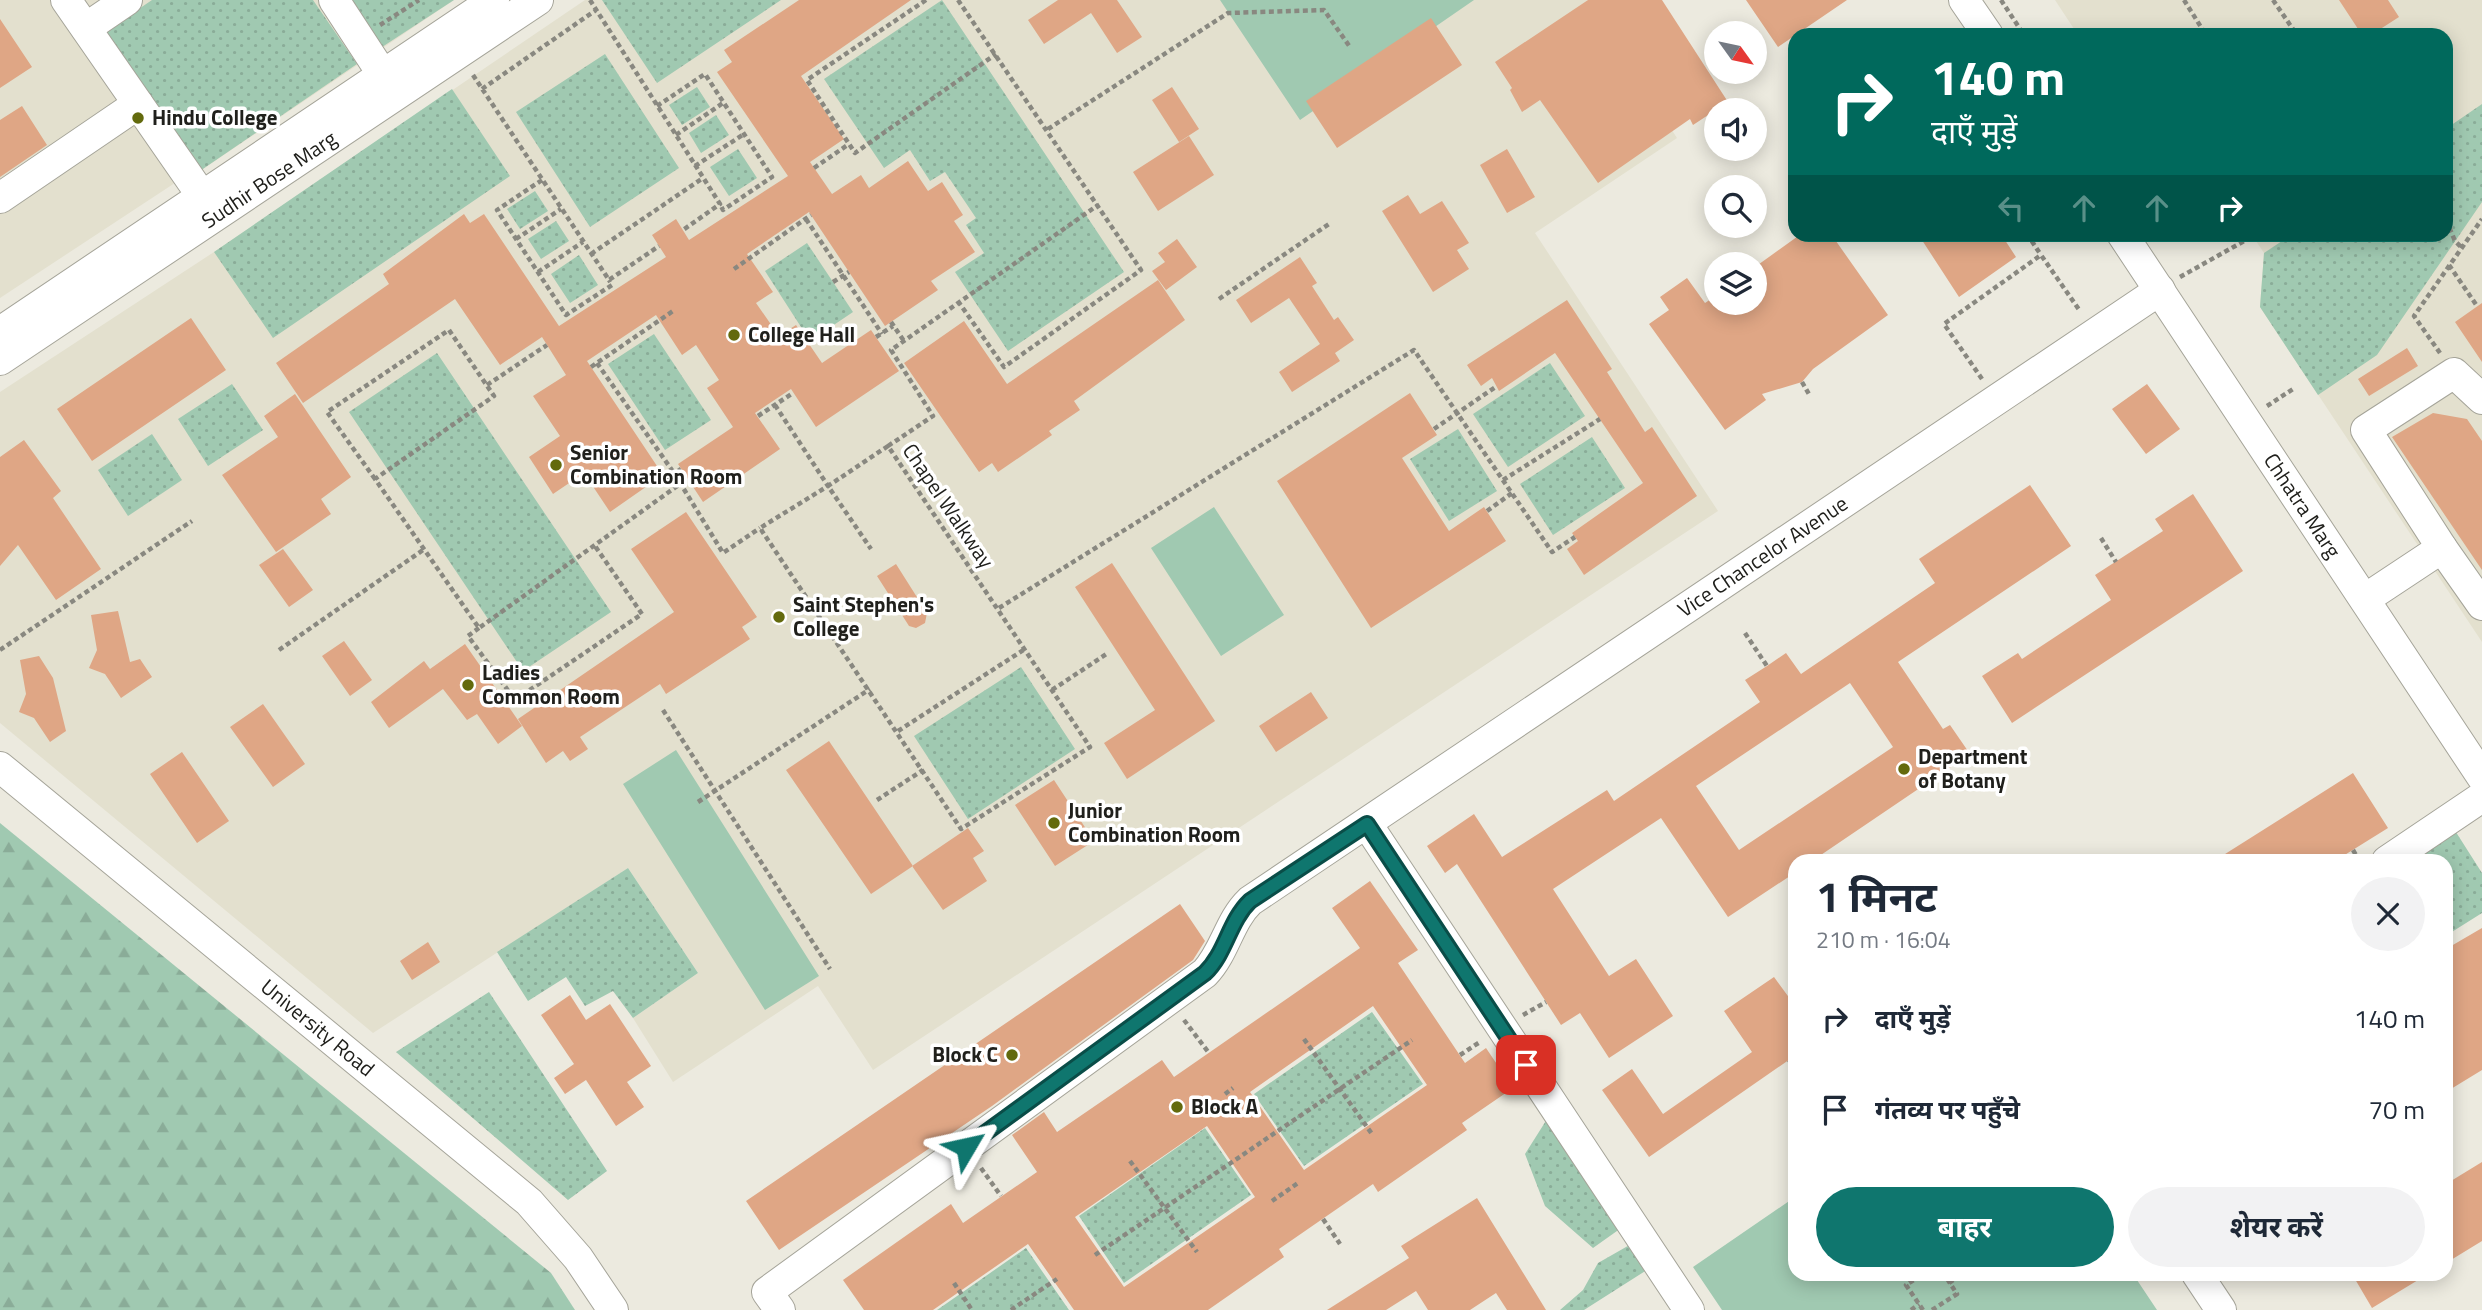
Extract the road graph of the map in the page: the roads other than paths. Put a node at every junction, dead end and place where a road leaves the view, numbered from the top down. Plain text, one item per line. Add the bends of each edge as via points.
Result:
1 (66, 0) edge
2 (127, 0) edge
3 (334, 0) edge
4 (494, 0) edge
5 (537, 0) edge
6 (1964, 0) edge
7 (86, 28) junction
8 (1983, 28) edge
9 (383, 75) junction
10 (138, 104) junction
11 (202, 196) junction
12 (0, 198) edge
13 (2127, 242) edge
14 (2160, 290) junction
15 (0, 332) edge
16 (0, 360) edge
17 (2482, 399) edge
18 (2442, 548) junction
19 (2365, 599) junction
20 (2482, 605) edge
21 (0, 767) edge
22 (2481, 779) edge
23 (1367, 824) junction
24 (2395, 854) edge
25 (2202, 1281) edge
26 (613, 1310) edge
27 (780, 1310) edge
28 (1689, 1310) edge
29 (2221, 1310) edge

1 - 7 street
2 - 7 street
3 - 9 street
4 - 9 street, Sudhir Bose Marg
5 - 16 street, Sudhir Bose Marg
6 - 8 street
7 - 10 street
9 - 11 street, Sudhir Bose Marg
10 - 11 street
10 - 12 street
11 - 15 street, Sudhir Bose Marg
13 - 14 street, Chhatra Marg
14 - 19 street, Chhatra Marg
14 - 23 street, Vice Chancelor Avenue
17 - 18 street via 2454,373 2366,430
18 - 19 street
18 - 20 street
19 - 22 street, Chhatra Marg
21 - 26 street, University Road via 529,1202 578,1258
22 - 24 street
23 - 27 street, Vice Chancelor Avenue via 1250,901 1212,967 767,1292
23 - 28 street
25 - 29 street

